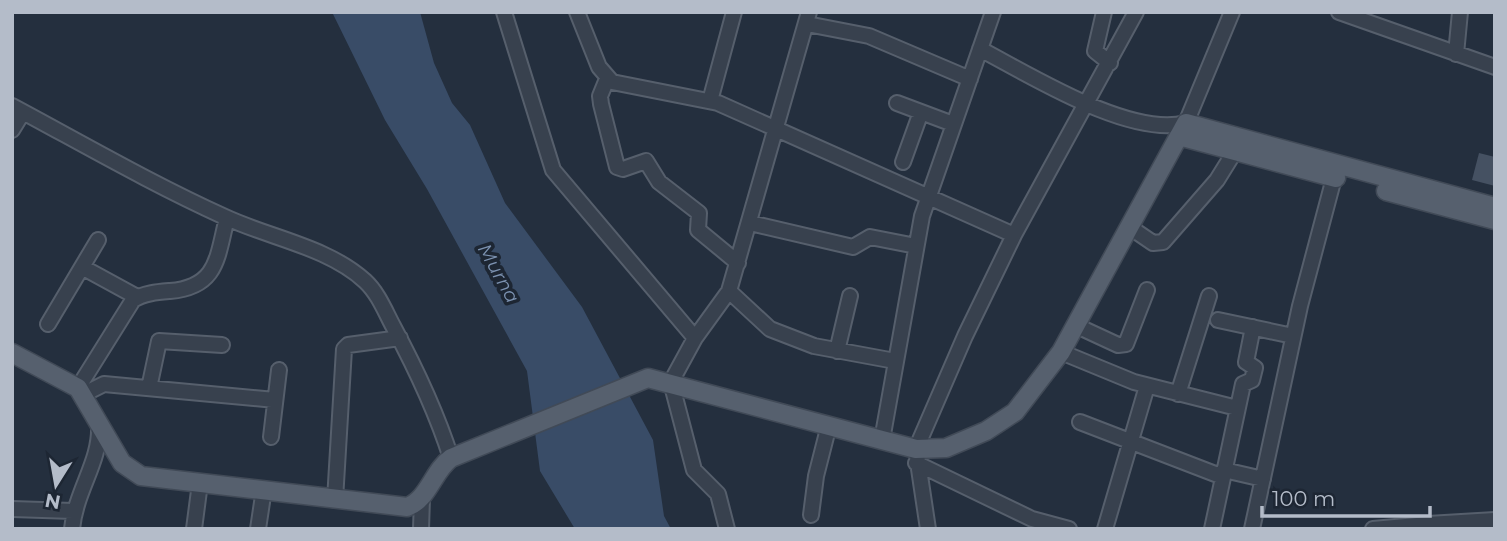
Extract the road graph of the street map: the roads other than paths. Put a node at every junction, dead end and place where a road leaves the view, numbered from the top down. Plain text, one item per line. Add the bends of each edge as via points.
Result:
1 (504, 12) edge
2 (578, 12) edge
3 (734, 12) edge
4 (993, 12) edge
5 (1104, 12) edge
6 (1136, 12) edge
7 (1231, 12) edge
8 (1339, 12) edge
9 (1460, 12) edge
10 (808, 18) edge
11 (980, 49) junction
12 (1456, 54) junction
13 (1110, 63) junction
14 (1495, 67) edge
15 (607, 79) junction
16 (970, 79) junction
17 (710, 101) junction
18 (897, 103) dead end
19 (1087, 104) junction
20 (18, 109) edge
21 (921, 112) junction
22 (953, 124) junction
23 (1178, 129) junction
24 (12, 130) edge
25 (777, 131) junction
26 (1235, 151) junction
27 (903, 162) dead end
28 (1334, 177) junction
29 (927, 195) junction
30 (1495, 207) edge
31 (1473, 208) junction
32 (227, 218) junction
33 (1495, 220) edge
34 (750, 223) junction
35 (1131, 228) junction
36 (1014, 235) junction
37 (99, 240) dead end
38 (916, 246) junction
39 (738, 263) junction
40 (82, 268) junction
41 (1147, 290) dead end
42 (729, 291) junction
43 (850, 296) dead end
44 (1209, 296) dead end
45 (137, 297) junction
46 (1218, 320) dead end
47 (48, 324) dead end
48 (1077, 326) junction
49 (1253, 327) junction
50 (1293, 336) junction
51 (400, 338) junction
52 (695, 338) junction
53 (222, 345) dead end
54 (837, 351) junction
55 (1061, 352) junction
56 (12, 353) edge
57 (895, 361) junction
58 (279, 370) dead end
59 (671, 382) junction
60 (1147, 386) junction
61 (149, 388) junction
62 (80, 391) junction
63 (1178, 394) junction
64 (275, 400) junction
65 (1237, 408) junction
66 (1080, 422) dead end
67 (100, 424) junction
68 (830, 425) junction
69 (271, 437) dead end
70 (882, 440) junction
71 (1130, 443) junction
72 (916, 456) junction
73 (451, 458) junction
74 (1223, 473) junction
75 (1263, 479) junction
76 (200, 483) junction
77 (264, 489) junction
78 (422, 498) junction
79 (335, 500) junction
80 (12, 509) edge
81 (74, 511) junction
82 (811, 515) dead end
83 (1495, 520) edge
84 (1429, 526) edge
85 (72, 529) edge
86 (194, 529) edge
87 (258, 529) edge
88 (421, 529) edge
89 (727, 529) edge
90 (928, 529) edge
91 (1069, 529) edge
92 (1105, 529) edge
93 (1212, 529) edge
94 (1252, 529) edge
95 (1373, 529) edge

1 - 52 street via 553,170
2 - 15 street
3 - 17 street
4 - 11 street
5 - 13 street via 1095,51
6 - 13 street
7 - 23 street
8 - 12 street
9 - 12 street
10 - 16 street via 869,36
10 - 25 street
11 - 16 street
11 - 19 street
12 - 14 street
13 - 19 street
15 - 17 street
15 - 39 street via 600,96 617,167 646,161 659,182 699,213 698,230
16 - 22 street
17 - 25 street
18 - 21 street
19 - 23 street
19 - 36 street
20 - 24 street
20 - 32 street
21 - 22 street
21 - 27 street
22 - 29 street
23 - 26 main road
23 - 31 main road
23 - 35 main road
25 - 29 street
25 - 34 street
26 - 28 main road
26 - 35 street via 1217,180 1163,242 1153,243
28 - 31 main road
28 - 50 street
29 - 36 street
29 - 38 street
30 - 31 main road
31 - 33 main road
32 - 45 street via 212,272 205,281 185,290
32 - 51 street via 329,257 352,271 372,288
34 - 38 street via 853,247 870,236
34 - 39 street
35 - 48 main road
36 - 72 street via 965,336
37 - 40 street
38 - 57 street
39 - 42 street
40 - 45 street
40 - 47 street
41 - 48 street via 1126,344 1118,345
42 - 52 street
42 - 54 street via 770,329
43 - 54 street
44 - 63 street
45 - 62 street
46 - 49 street
48 - 55 main road
49 - 50 street
49 - 65 street via 1246,362 1255,368 1252,380 1244,382
50 - 75 street
51 - 73 street via 436,411
51 - 79 street via 344,349
52 - 59 street
53 - 61 street via 159,341
54 - 57 street
55 - 60 street
55 - 72 main road via 1016,412 1003,422
56 - 62 main road
57 - 70 street
58 - 64 street
59 - 68 main road
59 - 73 main road via 648,378
59 - 89 street via 692,464 718,494
60 - 63 street
60 - 71 street
61 - 62 street via 104,384
61 - 64 street
62 - 67 main road
63 - 65 street
64 - 69 street
65 - 74 street
66 - 71 street
67 - 76 main road via 131,471
67 - 81 street via 99,447
68 - 70 main road
68 - 82 street
70 - 72 main road
71 - 74 street
71 - 92 street
72 - 90 street
72 - 91 street via 1032,519
73 - 78 main road via 440,466
74 - 75 street
74 - 93 street
75 - 94 street
76 - 77 main road
76 - 86 street
77 - 79 main road
77 - 87 street
78 - 79 main road via 398,507
78 - 88 street
80 - 81 street
81 - 85 street
83 - 84 street
84 - 95 street

